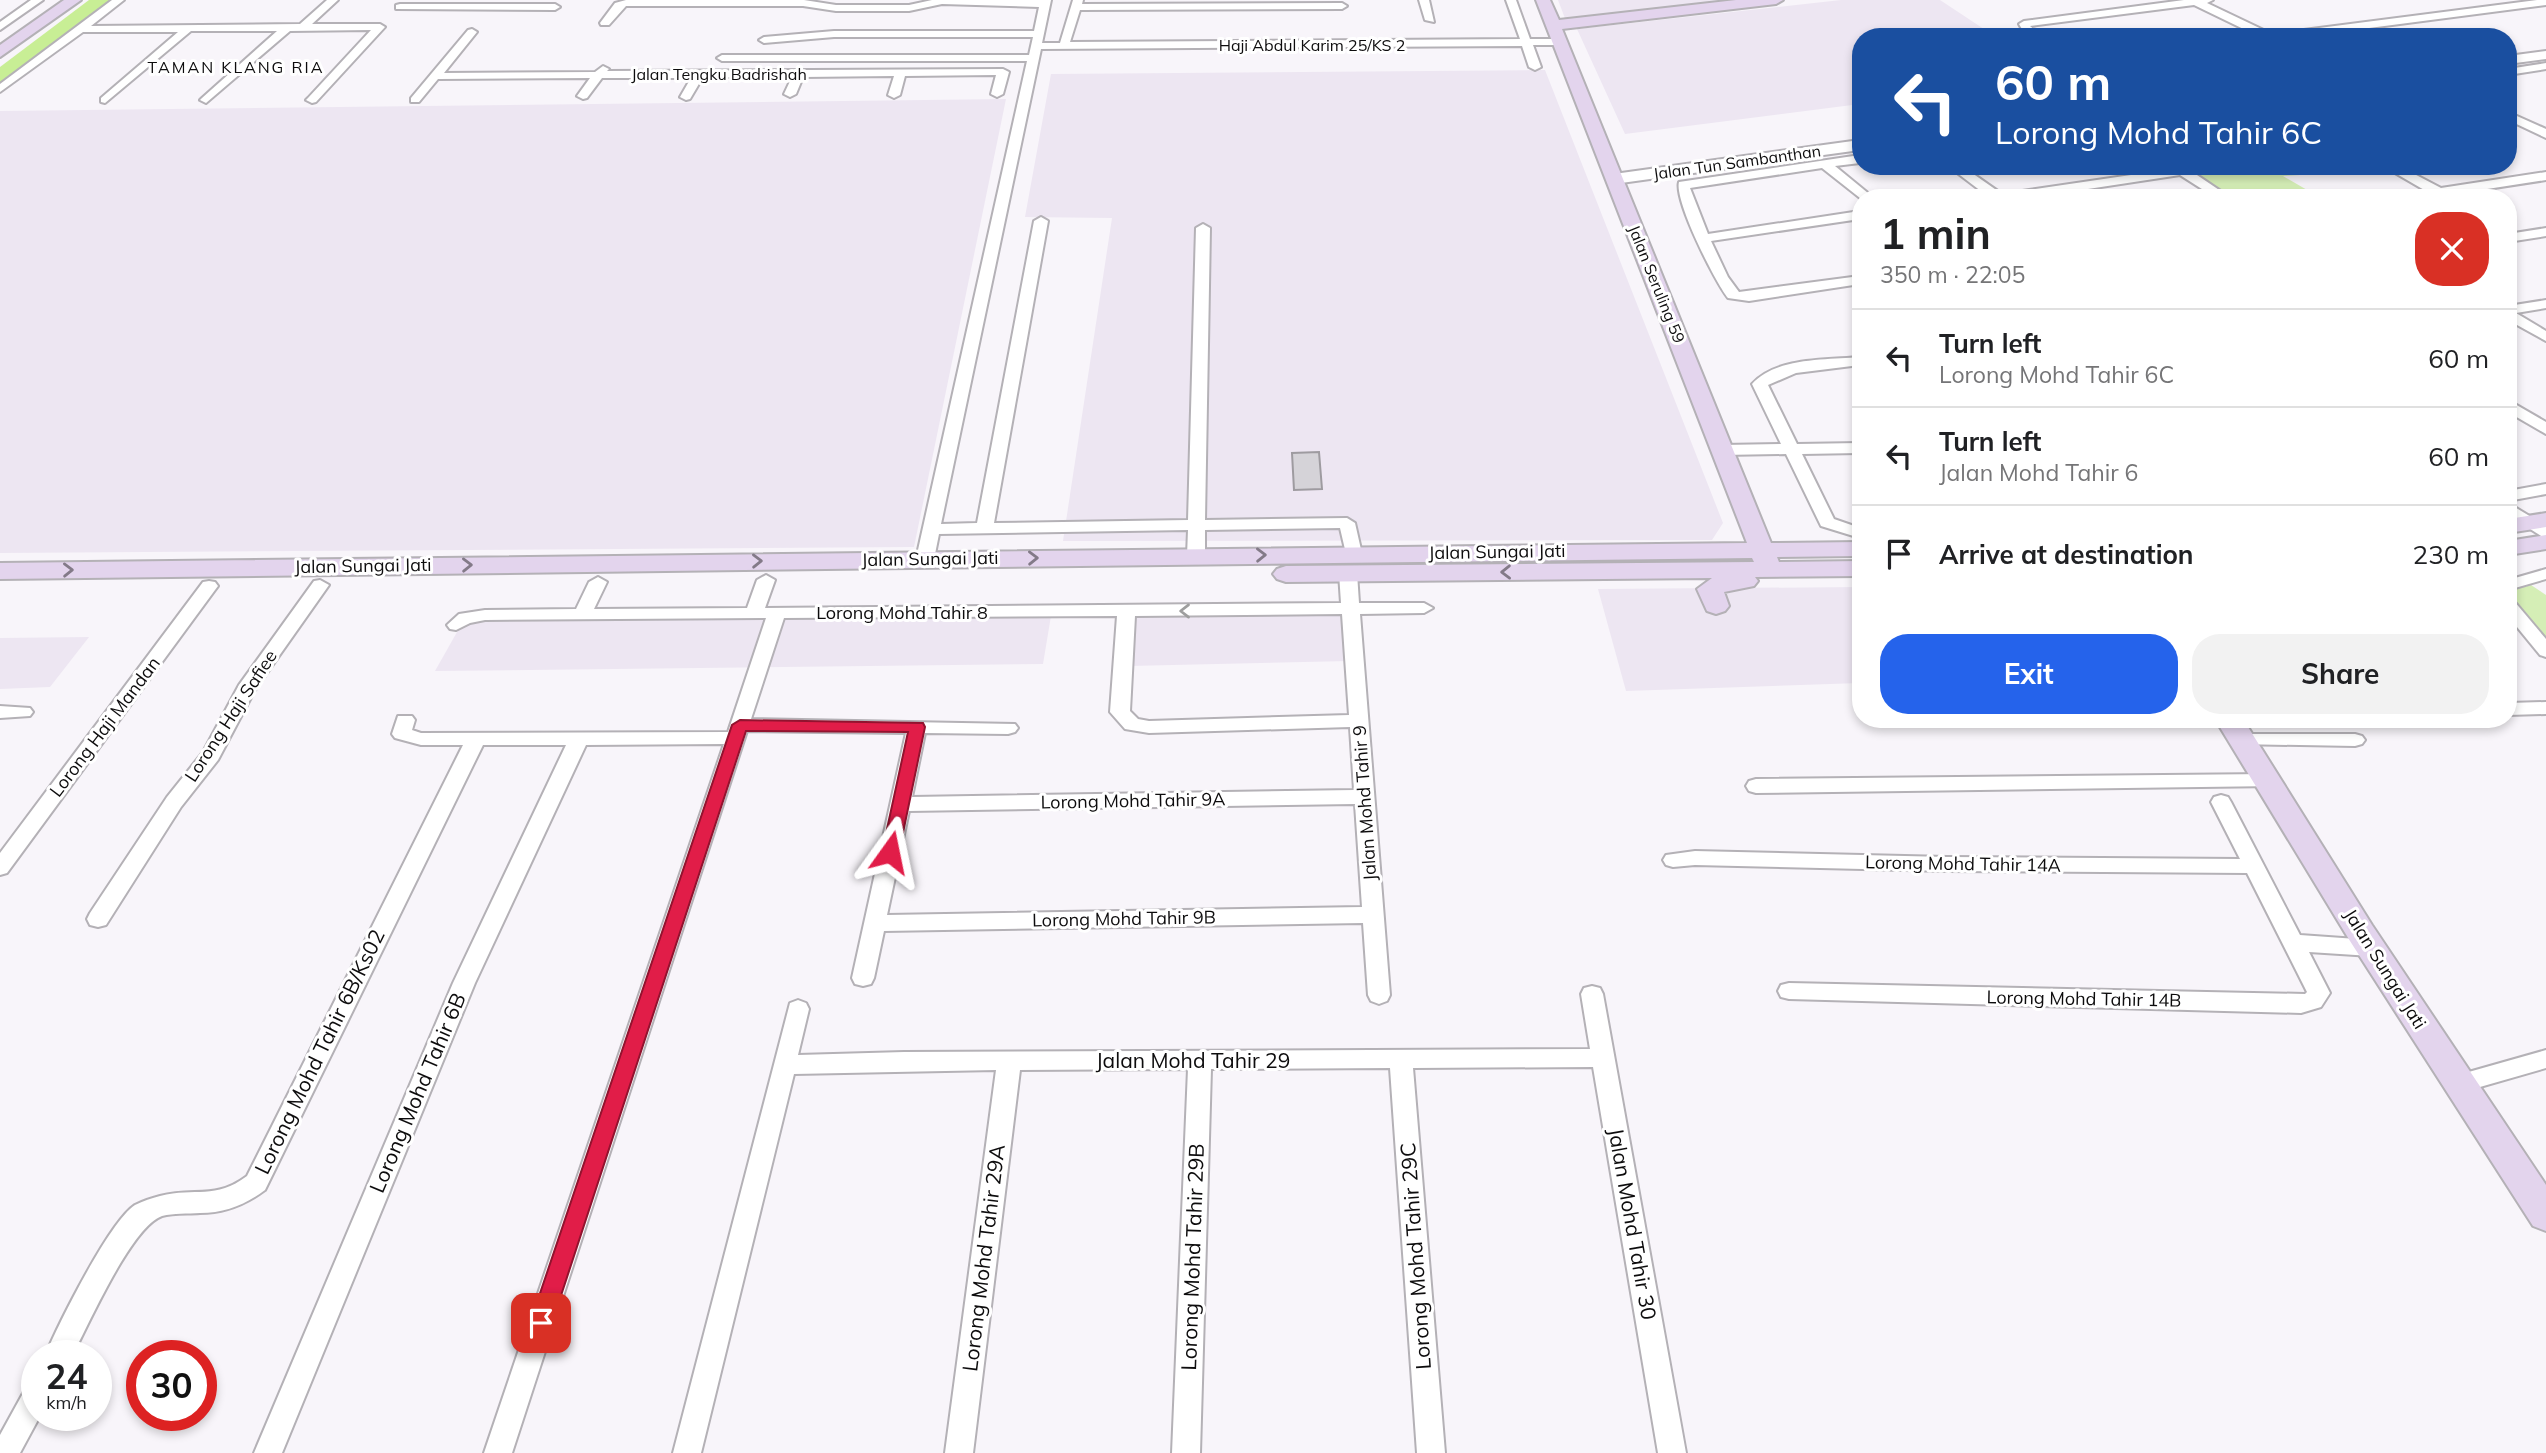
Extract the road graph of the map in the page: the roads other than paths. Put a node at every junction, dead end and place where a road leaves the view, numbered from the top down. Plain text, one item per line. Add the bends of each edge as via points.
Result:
1 (38, 0) edge
2 (74, 0) edge
3 (119, 0) edge
4 (333, 0) edge
5 (1424, 0) edge
6 (1511, 0) edge
7 (1543, 0) edge
8 (1776, 0) edge
9 (2208, 0) edge
10 (2194, 1) edge
11 (1046, 2) edge
12 (2546, 2) edge
13 (404, 3) edge
14 (1154, 3) edge
15 (1236, 3) edge
16 (1341, 3) edge
17 (1077, 4) edge
18 (1701, 4) edge
19 (915, 5) junction
20 (965, 6) edge
21 (555, 7) dead end
22 (1343, 20) dead end
23 (1430, 20) dead end
24 (605, 23) dead end
25 (911, 24) dead end
26 (1553, 25) junction
27 (0, 27) edge
28 (287, 27) junction
29 (303, 27) junction
30 (189, 28) junction
31 (2026, 28) edge
32 (2252, 28) edge
33 (2342, 28) edge
34 (80, 29) junction
35 (472, 32) dead end
36 (764, 40) dead end
37 (1560, 42) junction
38 (1526, 43) junction
39 (1037, 46) junction
40 (1064, 46) junction
41 (0, 52) edge
42 (2546, 55) edge
43 (722, 58) dead end
44 (2517, 59) edge
45 (2546, 66) edge
46 (1535, 67) dead end
47 (2522, 70) junction
48 (602, 71) junction
49 (2517, 71) edge
50 (900, 73) junction
51 (699, 74) junction
52 (799, 74) junction
53 (435, 76) junction
54 (4, 80) edge
55 (2546, 80) edge
56 (0, 89) edge
57 (790, 94) dead end
58 (997, 94) dead end
59 (894, 95) dead end
60 (583, 96) dead end
61 (686, 97) dead end
62 (105, 100) dead end
63 (206, 100) dead end
64 (312, 100) dead end
65 (415, 100) dead end
66 (2517, 120) edge
67 (2521, 122) junction
68 (2517, 123) edge
69 (2546, 134) edge
70 (1852, 146) edge
71 (1852, 160) edge
72 (1824, 164) junction
73 (1967, 175) edge
74 (2141, 175) edge
75 (2188, 175) edge
76 (2406, 175) edge
77 (2546, 176) edge
78 (1614, 179) junction
79 (1856, 189) edge
80 (1987, 189) edge
81 (2055, 189) edge
82 (2210, 189) edge
83 (2432, 189) edge
84 (2458, 189) edge
85 (1852, 216) edge
86 (1041, 221) dead end
87 (1203, 228) dead end
88 (2546, 232) edge
89 (2517, 237) edge
90 (1704, 238) junction
91 (1852, 282) edge
92 (2546, 304) edge
93 (2517, 310) edge
94 (2517, 318) edge
95 (2546, 337) edge
96 (1852, 362) edge
97 (2517, 411) edge
98 (2546, 429) edge
99 (1852, 448) edge
100 (1792, 449) junction
101 (1723, 450) junction
102 (2546, 489) edge
103 (2517, 494) edge
104 (1746, 510) junction
105 (2517, 515) edge
106 (1197, 524) junction
107 (2532, 526) edge
108 (985, 527) junction
109 (932, 528) junction
110 (1852, 530) edge
111 (2546, 542) edge
112 (2517, 547) edge
113 (1824, 549) junction
114 (1852, 549) edge
115 (1627, 550) junction
116 (1196, 556) junction
117 (925, 559) junction
118 (1766, 559) junction
119 (1350, 564) junction
120 (1852, 568) edge
121 (0, 571) edge
122 (1544, 571) junction
123 (1852, 579) edge
124 (2542, 579) edge
125 (766, 580) junction
126 (598, 582) junction
127 (2517, 583) edge
128 (320, 585) junction
129 (209, 586) junction
130 (0, 589) edge
131 (1423, 608) dead end
132 (1351, 611) junction
133 (1126, 612) junction
134 (754, 613) junction
135 (777, 613) junction
136 (583, 614) junction
137 (2517, 616) edge
138 (456, 625) dead end
139 (2546, 651) edge
140 (2546, 708) edge
141 (2517, 709) edge
142 (0, 712) edge
143 (23, 712) dead end
144 (405, 719) dead end
145 (1360, 721) junction
146 (917, 727) junction
147 (1008, 728) dead end
148 (2236, 729) edge
149 (737, 732) junction
150 (579, 738) junction
151 (476, 739) junction
152 (2355, 740) dead end
153 (2262, 781) junction
154 (1756, 786) dead end
155 (1365, 797) junction
156 (2221, 802) dead end
157 (901, 804) junction
158 (1673, 860) dead end
159 (2254, 866) junction
160 (0, 868) edge
161 (1373, 915) junction
162 (98, 919) dead end
163 (875, 923) junction
164 (2314, 945) junction
165 (2371, 948) junction
166 (863, 978) dead end
167 (1789, 991) dead end
168 (1592, 994) dead end
169 (1379, 995) dead end
170 (798, 1009) dead end
171 (1603, 1058) junction
172 (2546, 1059) edge
173 (1401, 1060) junction
174 (1200, 1061) junction
175 (1009, 1063) junction
176 (784, 1065) junction
177 (2459, 1084) junction
178 (2545, 1213) edge
179 (67, 1340) edge
180 (21, 1424) edge
181 (5, 1453) edge
182 (268, 1453) edge
183 (498, 1453) edge
184 (687, 1453) edge
185 (959, 1453) edge
186 (1186, 1453) edge
187 (1431, 1453) edge
188 (1672, 1453) edge

1 - 27 street
2 - 41 main road
3 - 34 street
4 - 29 street
5 - 23 street
6 - 38 street
7 - 26 main road, Jalan Seruling 59
8 - 18 main road
9 - 10 street
10 - 31 street via 2024,24
10 - 32 street
11 - 20 street
11 - 39 street
12 - 33 street
13 - 21 street
14 - 15 street
14 - 17 street
15 - 16 street
16 - 22 street
17 - 40 street
18 - 26 main road
19 - 20 street
19 - 24 street via 822,11 803,3 626,4 619,5
19 - 25 street
26 - 37 main road, Jalan Seruling 59
28 - 29 street
28 - 30 street
28 - 63 street
29 - 64 street via 380,27
30 - 34 street
30 - 62 street
34 - 54 street
35 - 53 street
36 - 39 street via 834,34
37 - 38 street, Haji Abdul Karim 25/KS 2
37 - 78 main road, Jalan Seruling 59
38 - 40 street, Haji Abdul Karim 25/KS 2
38 - 46 street
39 - 40 street, Haji Abdul Karim 25/KS 2
39 - 43 street
39 - 109 street
42 - 44 street
45 - 47 street
47 - 49 street
47 - 55 street
48 - 51 street, Jalan Tengku Badrishah
48 - 53 street, Jalan Tengku Badrishah
48 - 60 street
50 - 52 street, Jalan Tengku Badrishah
50 - 58 street, Jalan Tengku Badrishah via 1003,72
50 - 59 street
51 - 52 street, Jalan Tengku Badrishah
51 - 61 street
52 - 57 street
53 - 65 street
54 - 56 street
66 - 67 street
67 - 68 street
67 - 69 street
70 - 78 street, Jalan Tun Sambanthan
71 - 72 street
72 - 79 street
72 - 90 street via 1686,183 1685,193
73 - 80 street
74 - 81 street
75 - 82 street
76 - 83 street
77 - 84 street
78 - 101 main road, Jalan Seruling 59
85 - 90 street
86 - 108 street
87 - 106 street
88 - 89 street
90 - 91 street via 1734,296 1749,298
92 - 93 street
94 - 95 street
96 - 100 street via 1783,372 1760,384
97 - 98 street
99 - 100 street
100 - 101 street
100 - 110 street via 1827,522
101 - 104 main road, Jalan Seruling 59
102 - 103 street
104 - 113 main road via 1785,536
104 - 115 main road via 1745,522 1725,536
104 - 118 main road, Jalan Seruling 59
105 - 107 street
106 - 108 street
106 - 116 street
106 - 119 street, Jalan Mohd Tahir 9 via 1347,523
108 - 109 street
109 - 117 street
111 - 112 main road
113 - 114 main road, Jalan Sungai Jati
113 - 118 main road, Jalan Sungai Jati
115 - 118 main road, Jalan Sungai Jati
115 - 119 main road, Jalan Sungai Jati
117 -> 116 main road, Jalan Sungai Jati
116 -> 119 main road, Jalan Sungai Jati
121 -> 117 main road, Jalan Sungai Jati
118 - 120 main road, Jalan Sungai Jati
118 - 122 main road, Jalan Sungai Jati
122 -> 119 main road, Jalan Sungai Jati
119 - 125 main road, Jalan Sungai Jati
119 - 132 street, Jalan Mohd Tahir 9
122 - 123 main road via 1576,580 1675,583 1706,606 1710,589 1723,582
124 - 127 street
125 - 126 main road, Jalan Sungai Jati
125 - 134 street
126 - 128 main road, Jalan Sungai Jati
126 - 136 street
128 - 129 main road, Jalan Sungai Jati
128 - 162 street, Lorong Haji Safiee via 246,689 211,755 174,802
129 - 130 main road, Jalan Sungai Jati
129 - 160 street, Lorong Haji Mandan
131 - 132 street, Lorong Mohd Tahir 8
132 -> 133 street, Lorong Mohd Tahir 8
132 - 145 street, Jalan Mohd Tahir 9
133 - 135 street, Lorong Mohd Tahir 8
133 - 145 street via 1120,712 1132,725
134 - 135 street, Lorong Mohd Tahir 8
134 - 136 street, Lorong Mohd Tahir 8
135 - 149 street
136 - 138 street, Lorong Mohd Tahir 8 via 472,616
137 - 139 street
140 - 141 street
142 - 143 street
144 - 151 street via 402,734 421,739
145 - 155 street, Jalan Mohd Tahir 9
146 - 147 street
146 - 149 street
146 - 157 street
148 - 152 street
148 - 153 main road, Jalan Sungai Jati
149 - 150 street
149 - 183 street
150 - 151 street
150 - 182 street, Lorong Mohd Tahir 6B via 464,983
151 - 179 street, Lorong Mohd Tahir 6B/Ks02 via 256,1183 226,1203 180,1203 142,1214 125,1233
153 - 154 street
153 - 165 main road, Jalan Sungai Jati
155 - 157 street, Lorong Mohd Tahir 9A
155 - 161 street, Jalan Mohd Tahir 9
156 - 159 street
157 - 163 street
158 - 159 street, Lorong Mohd Tahir 14A
159 - 164 street
161 - 163 street, Lorong Mohd Tahir 9B
161 - 169 street, Jalan Mohd Tahir 9
163 - 166 street
164 - 165 street
164 - 167 street, Lorong Mohd Tahir 14B via 2319,993 2313,1001 2301,1004
165 - 177 main road, Jalan Sungai Jati
168 - 171 street, Jalan Mohd Tahir 30
170 - 176 street
171 - 173 street, Jalan Mohd Tahir 29
171 - 188 street, Jalan Mohd Tahir 30
172 - 177 street
173 - 174 street, Jalan Mohd Tahir 29
173 - 187 street, Lorong Mohd Tahir 29C
174 - 175 street, Jalan Mohd Tahir 29
174 - 186 street, Lorong Mohd Tahir 29B
175 - 176 street, Jalan Mohd Tahir 29
175 - 185 street, Lorong Mohd Tahir 29A
176 - 184 street
177 - 178 main road, Jalan Sungai Jati
180 - 181 street

